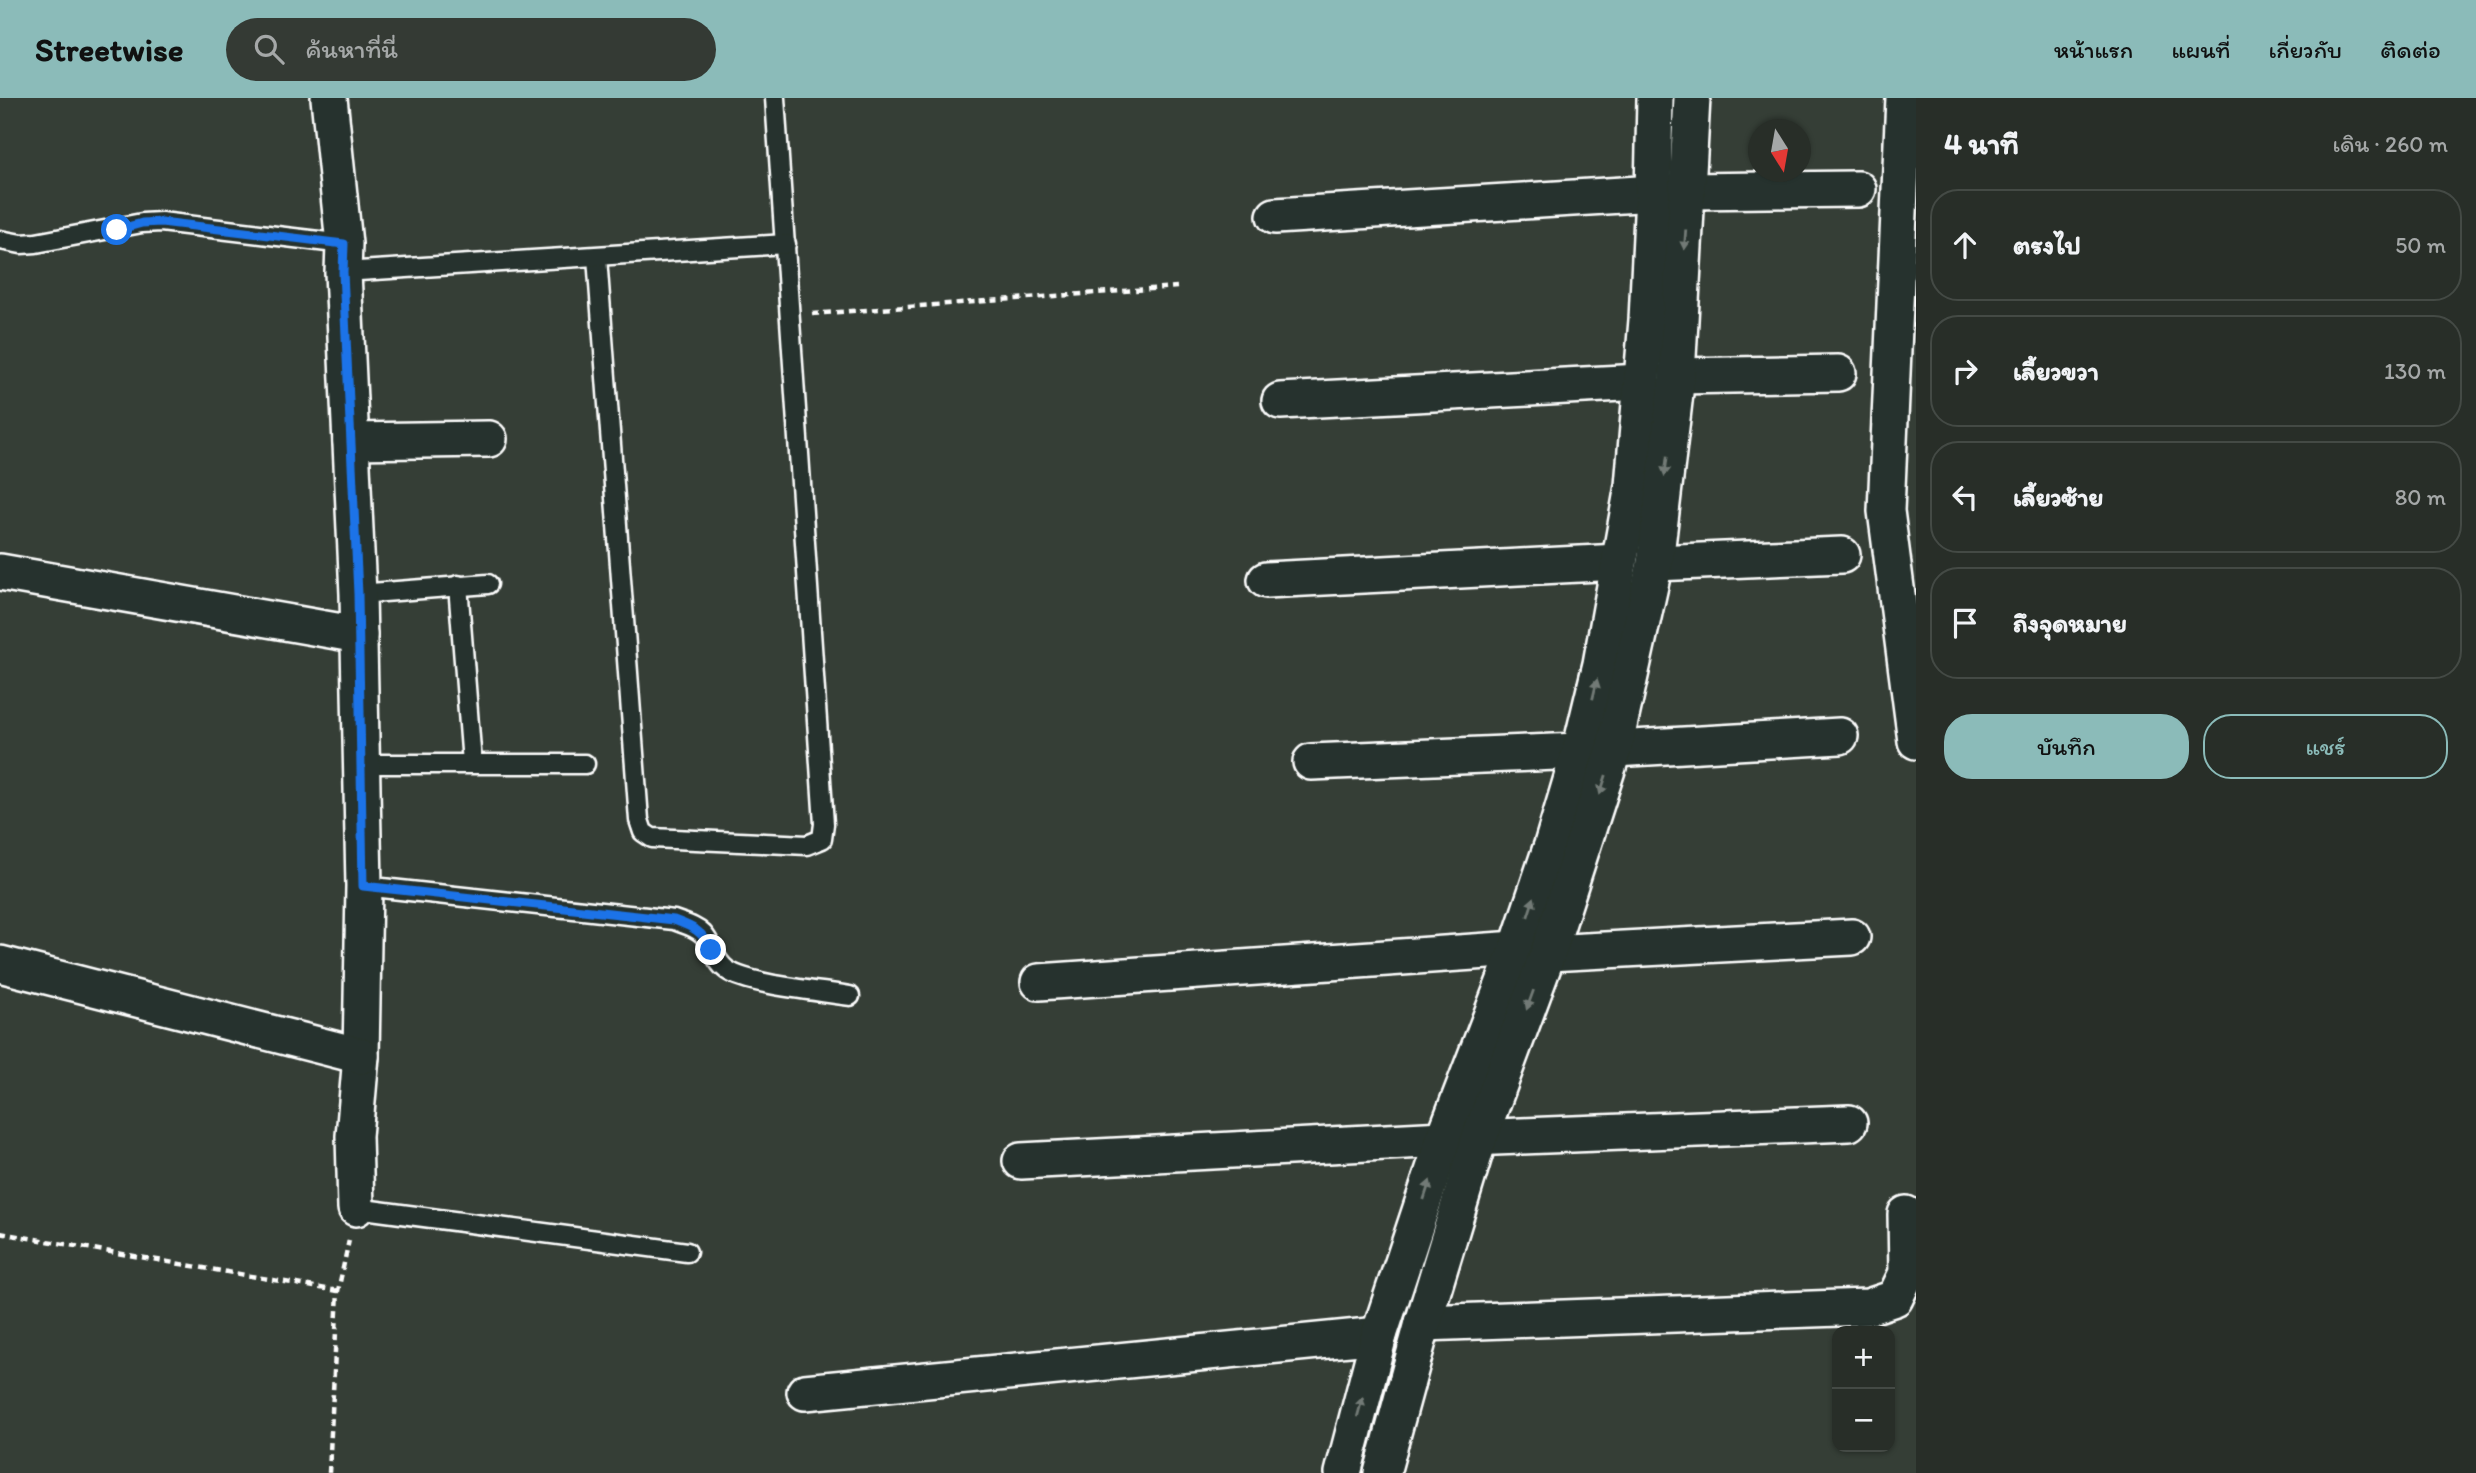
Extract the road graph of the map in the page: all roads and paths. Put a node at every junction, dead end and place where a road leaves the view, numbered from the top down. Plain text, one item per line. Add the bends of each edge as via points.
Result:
1 (329, 98) edge
2 (775, 98) edge
3 (1655, 98) edge
4 (1692, 98) edge
5 (1904, 98) edge
6 (1858, 189) dead end
7 (1688, 191) junction
8 (1653, 194) junction
9 (1275, 216) dead end
10 (0, 240) edge
11 (786, 244) junction
12 (597, 257) junction
13 (344, 258) junction
14 (1177, 287) dead end
15 (790, 316) junction
16 (1838, 373) dead end
17 (1677, 376) junction
18 (1642, 382) junction
19 (1280, 401) dead end
20 (489, 439) dead end
21 (351, 441) junction
22 (1842, 555) dead end
23 (1619, 562) junction
24 (1655, 563) junction
25 (0, 572) edge
26 (1266, 580) dead end
27 (488, 584) dead end
28 (458, 585) junction
29 (358, 594) junction
30 (359, 635) junction
31 (1840, 736) dead end
32 (1916, 741) edge
33 (1614, 748) junction
34 (1580, 751) junction
35 (1311, 762) dead end
36 (472, 763) junction
37 (360, 764) junction
38 (585, 764) dead end
39 (363, 886) junction
40 (1853, 936) dead end
41 (1532, 951) junction
42 (0, 964) edge
43 (1039, 982) dead end
44 (850, 996) dead end
45 (361, 1056) junction
46 (1849, 1123) dead end
47 (1444, 1139) junction
48 (1479, 1139) junction
49 (1021, 1161) dead end
50 (356, 1208) junction
51 (1906, 1214) dead end
52 (0, 1233) edge
53 (687, 1252) dead end
54 (338, 1291) junction
55 (1423, 1323) junction
56 (1379, 1335) junction
57 (804, 1392) dead end
58 (329, 1473) edge
59 (1343, 1473) edge
60 (1382, 1473) edge

1 - 13 street
2 - 11 lane
3 - 8 street
4 - 7 street
5 - 32 street via 1886,511
6 - 7 street
7 - 8 street
7 -> 17 street
8 - 9 street
8 - 18 street
10 - 13 lane via 36,243 161,222
11 - 12 lane
11 - 15 lane
12 - 13 lane
12 - 15 lane via 639,820 643,832 652,838 807,845 822,839
13 - 21 street
14 - 15 path
16 - 17 street
17 -> 24 street
18 - 19 street
18 - 23 street via 1633,486
20 - 21 street
21 - 29 street
22 - 24 street
23 - 26 street
34 -> 23 street
24 - 33 street
25 - 30 street
27 - 28 lane
28 - 29 lane
28 - 36 lane
29 - 30 street
30 - 37 street
31 - 33 street
33 - 34 street
33 -> 41 street
34 - 35 street
41 -> 34 street via 1552,845
36 - 37 lane
36 - 38 lane
37 - 39 street
39 - 44 lane via 674,920 705,936 719,964 729,972 746,979
39 - 45 street
40 - 41 street
41 - 43 street
41 - 47 street
41 -> 48 street
42 - 45 street
45 - 50 street via 354,1136
46 - 48 street
47 - 48 street
47 - 49 street
56 -> 47 street
48 - 55 street
50 - 53 lane
50 - 54 path
51 - 55 street via 1907,1273 1895,1298 1868,1307
52 - 54 path
54 - 58 path
55 - 60 street
56 - 57 street
59 -> 56 street

